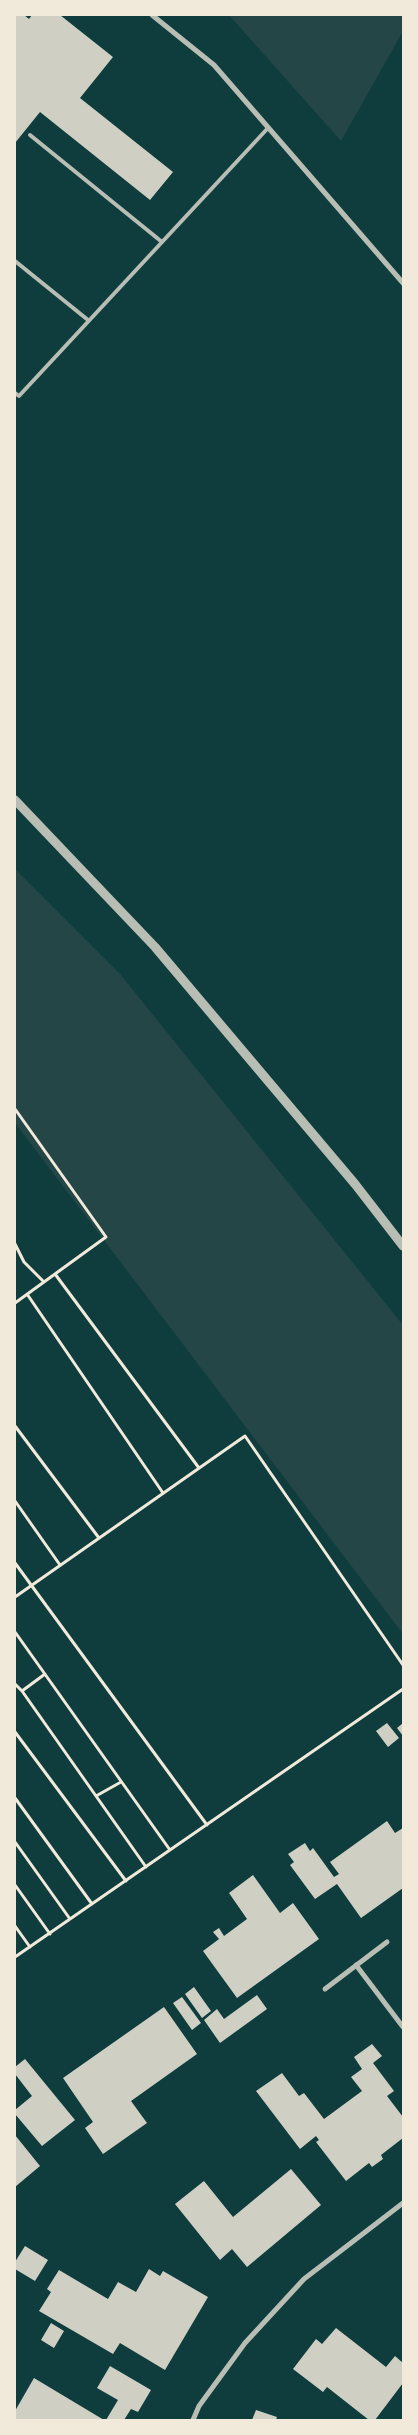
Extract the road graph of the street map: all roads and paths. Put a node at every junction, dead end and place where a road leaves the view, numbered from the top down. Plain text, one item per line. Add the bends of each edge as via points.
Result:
1 (152, 15) edge
2 (268, 128) junction
3 (30, 135) dead end
4 (162, 242) junction
5 (15, 261) edge
6 (403, 283) edge
7 (88, 320) junction
8 (15, 393) edge
9 (15, 800) edge
10 (15, 1109) edge
11 (15, 1244) edge
12 (403, 1246) edge
13 (55, 1274) junction
14 (44, 1282) junction
15 (27, 1294) junction
16 (15, 1303) edge
17 (15, 1426) edge
18 (199, 1468) junction
19 (163, 1493) junction
20 (15, 1501) edge
21 (99, 1538) junction
22 (15, 1564) edge
23 (60, 1566) junction
24 (31, 1586) junction
25 (15, 1597) edge
26 (15, 1632) edge
27 (403, 1665) edge
28 (45, 1674) junction
29 (15, 1684) edge
30 (403, 1690) edge
31 (22, 1691) junction
32 (15, 1732) edge
33 (121, 1782) junction
34 (96, 1796) junction
35 (15, 1798) edge
36 (207, 1825) junction
37 (15, 1842) edge
38 (170, 1850) junction
39 (146, 1867) junction
40 (126, 1881) junction
41 (15, 1885) edge
42 (92, 1904) junction
43 (70, 1919) junction
44 (15, 1926) edge
45 (50, 1934) junction
46 (388, 1942) dead end
47 (30, 1947) junction
48 (15, 1957) edge
49 (356, 1965) junction
50 (324, 1989) dead end
51 (403, 2027) edge
52 (403, 2203) edge
53 (193, 2420) edge

1 - 2 street via 214,65
2 - 4 lane
2 - 6 street
3 - 4 lane
4 - 7 lane
5 - 7 lane
7 - 8 lane via 19,396
9 - 12 street via 155,947 355,1184
10 - 13 path via 106,1237
11 - 14 path via 24,1262
13 - 14 path
13 - 18 path
14 - 15 path
15 - 16 path
15 - 19 path
17 - 21 path
18 - 19 path
18 - 27 path via 245,1436
19 - 21 path
20 - 23 path
21 - 23 path
22 - 24 path
23 - 24 path
24 - 25 path
24 - 36 path
26 - 28 path
28 - 31 path
28 - 33 path
29 - 31 path
30 - 36 path
31 - 34 path
32 - 40 path
33 - 34 path
33 - 38 path
34 - 39 path
35 - 42 path
36 - 38 path
37 - 43 path
38 - 39 path
39 - 40 path
40 - 42 path
41 - 45 path
42 - 43 path
43 - 45 path
44 - 47 path
45 - 47 path
46 - 49 street
47 - 48 path
49 - 50 street
49 - 51 street
52 - 53 street via 304,2279 245,2343 199,2406

